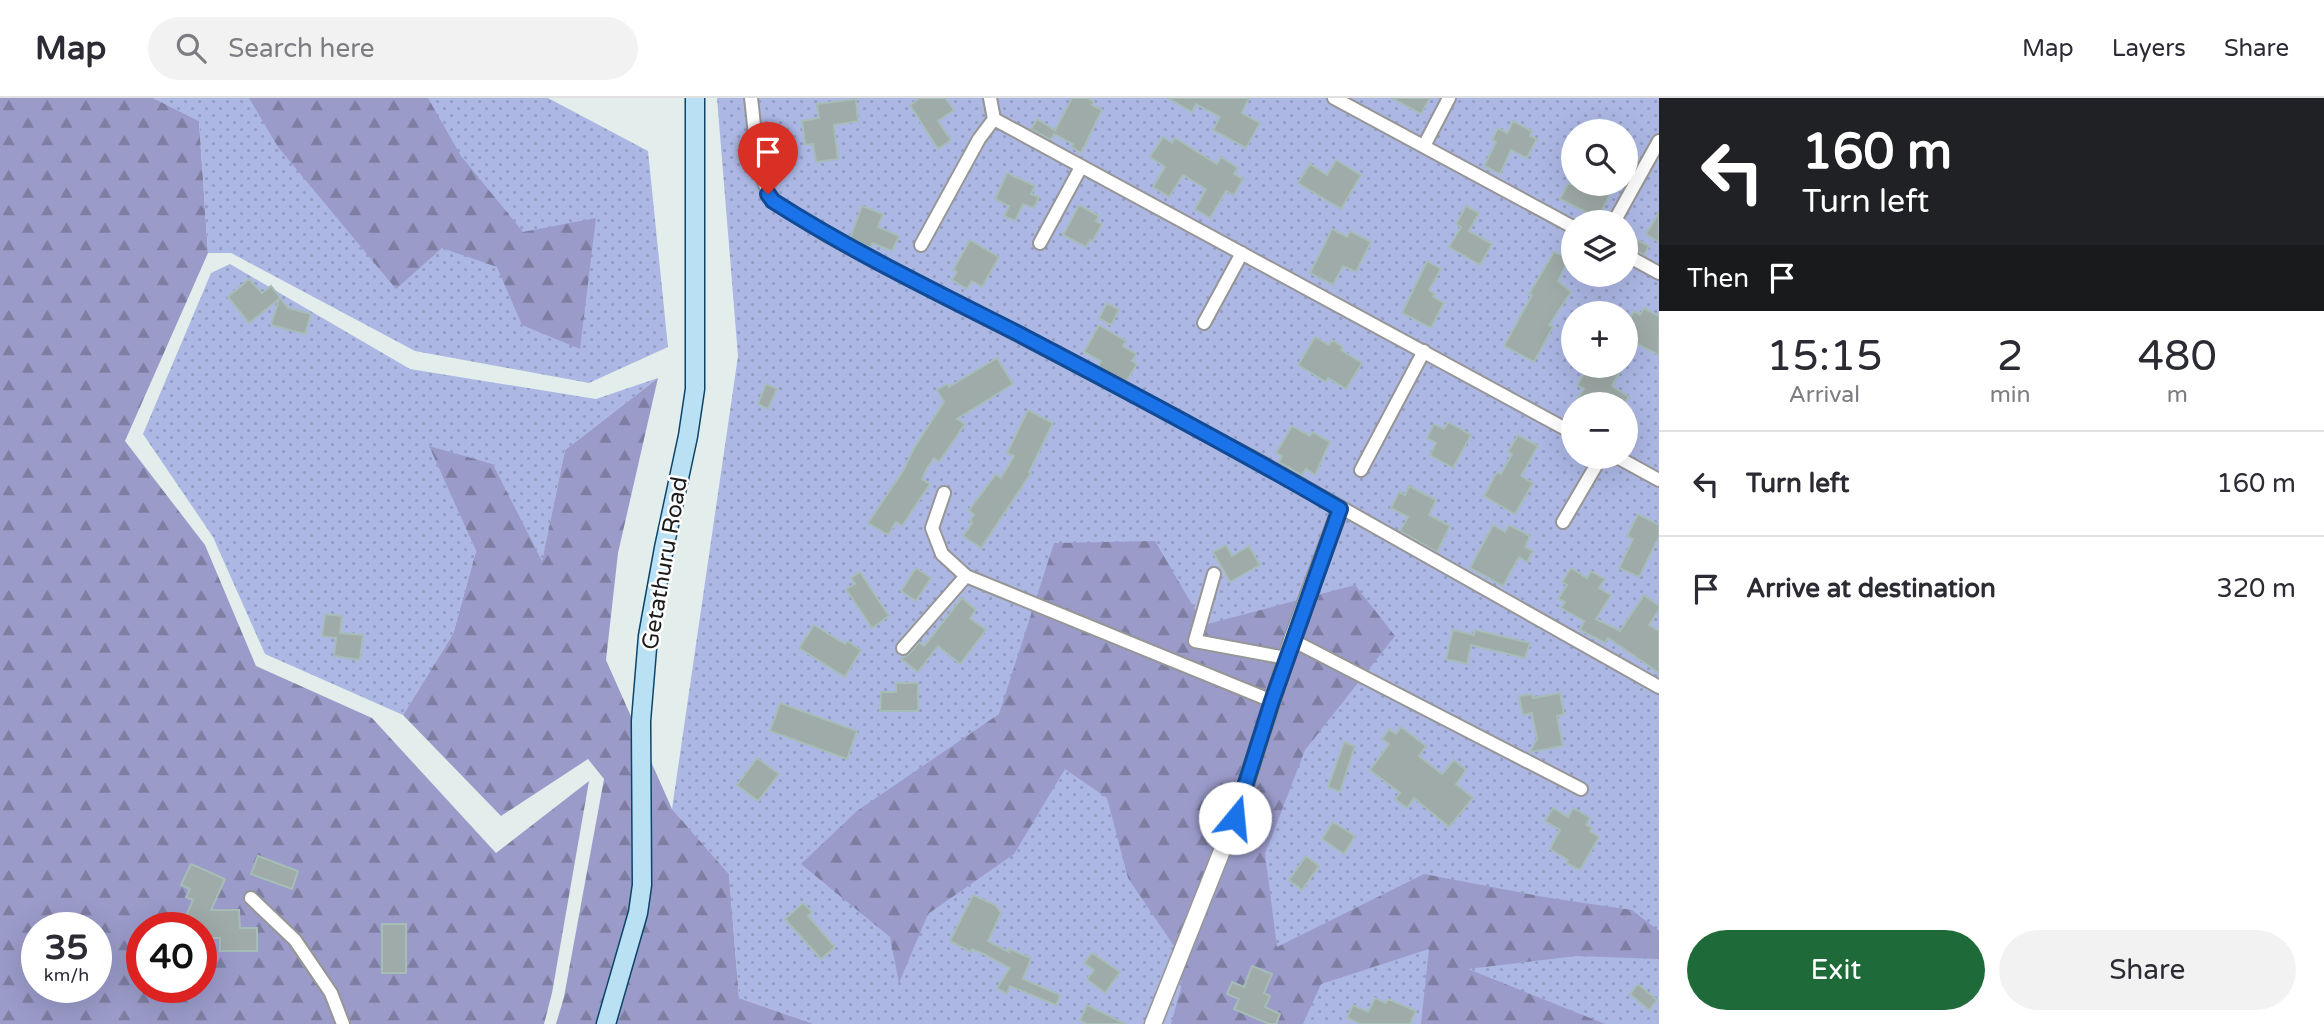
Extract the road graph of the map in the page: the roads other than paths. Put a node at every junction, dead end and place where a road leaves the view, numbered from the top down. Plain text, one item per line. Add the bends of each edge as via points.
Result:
1 (695, 98) edge
2 (751, 98) edge
3 (990, 98) edge
4 (1334, 98) edge
5 (1449, 98) edge
6 (994, 119) junction
7 (1659, 141) edge
8 (1424, 146) junction
9 (1081, 167) junction
10 (1621, 210) edge
11 (1561, 220) edge
12 (1040, 243) dead end
13 (921, 245) dead end
14 (1242, 253) junction
15 (1638, 262) edge
16 (1659, 273) edge
17 (1204, 323) dead end
18 (1424, 351) junction
19 (1561, 426) edge
20 (1638, 468) edge
21 (1594, 469) edge
22 (1361, 470) dead end
23 (1659, 480) edge
24 (944, 493) dead end
25 (1340, 509) junction
26 (1563, 522) dead end
27 (1214, 573) dead end
28 (966, 576) junction
29 (1292, 640) junction
30 (903, 648) dead end
31 (1286, 658) junction
32 (1659, 687) edge
33 (1272, 701) junction
34 (1581, 789) dead end
35 (251, 898) dead end
36 (343, 1024) edge
37 (606, 1024) edge
38 (1153, 1024) edge

1 - 37 main road, Getathuru Road via 695,388 648,636 641,721 642,885 638,914
2 - 25 street via 759,157 773,201 828,236 1248,455
3 - 6 street
4 - 8 street
5 - 8 street
6 - 9 street
6 - 13 street
7 - 10 street
8 - 11 street
9 - 12 street
9 - 14 street
14 - 17 street
14 - 18 street
15 - 16 street
18 - 19 street
18 - 22 street
20 - 23 street
21 - 26 street
24 - 28 street via 932,528 942,554
25 - 29 street
25 - 32 street
27 - 31 street via 1195,641
28 - 30 street
28 - 33 street
29 - 31 street
29 - 34 street
31 - 33 street
33 - 38 street via 1235,818
35 - 36 street via 295,940 331,993

